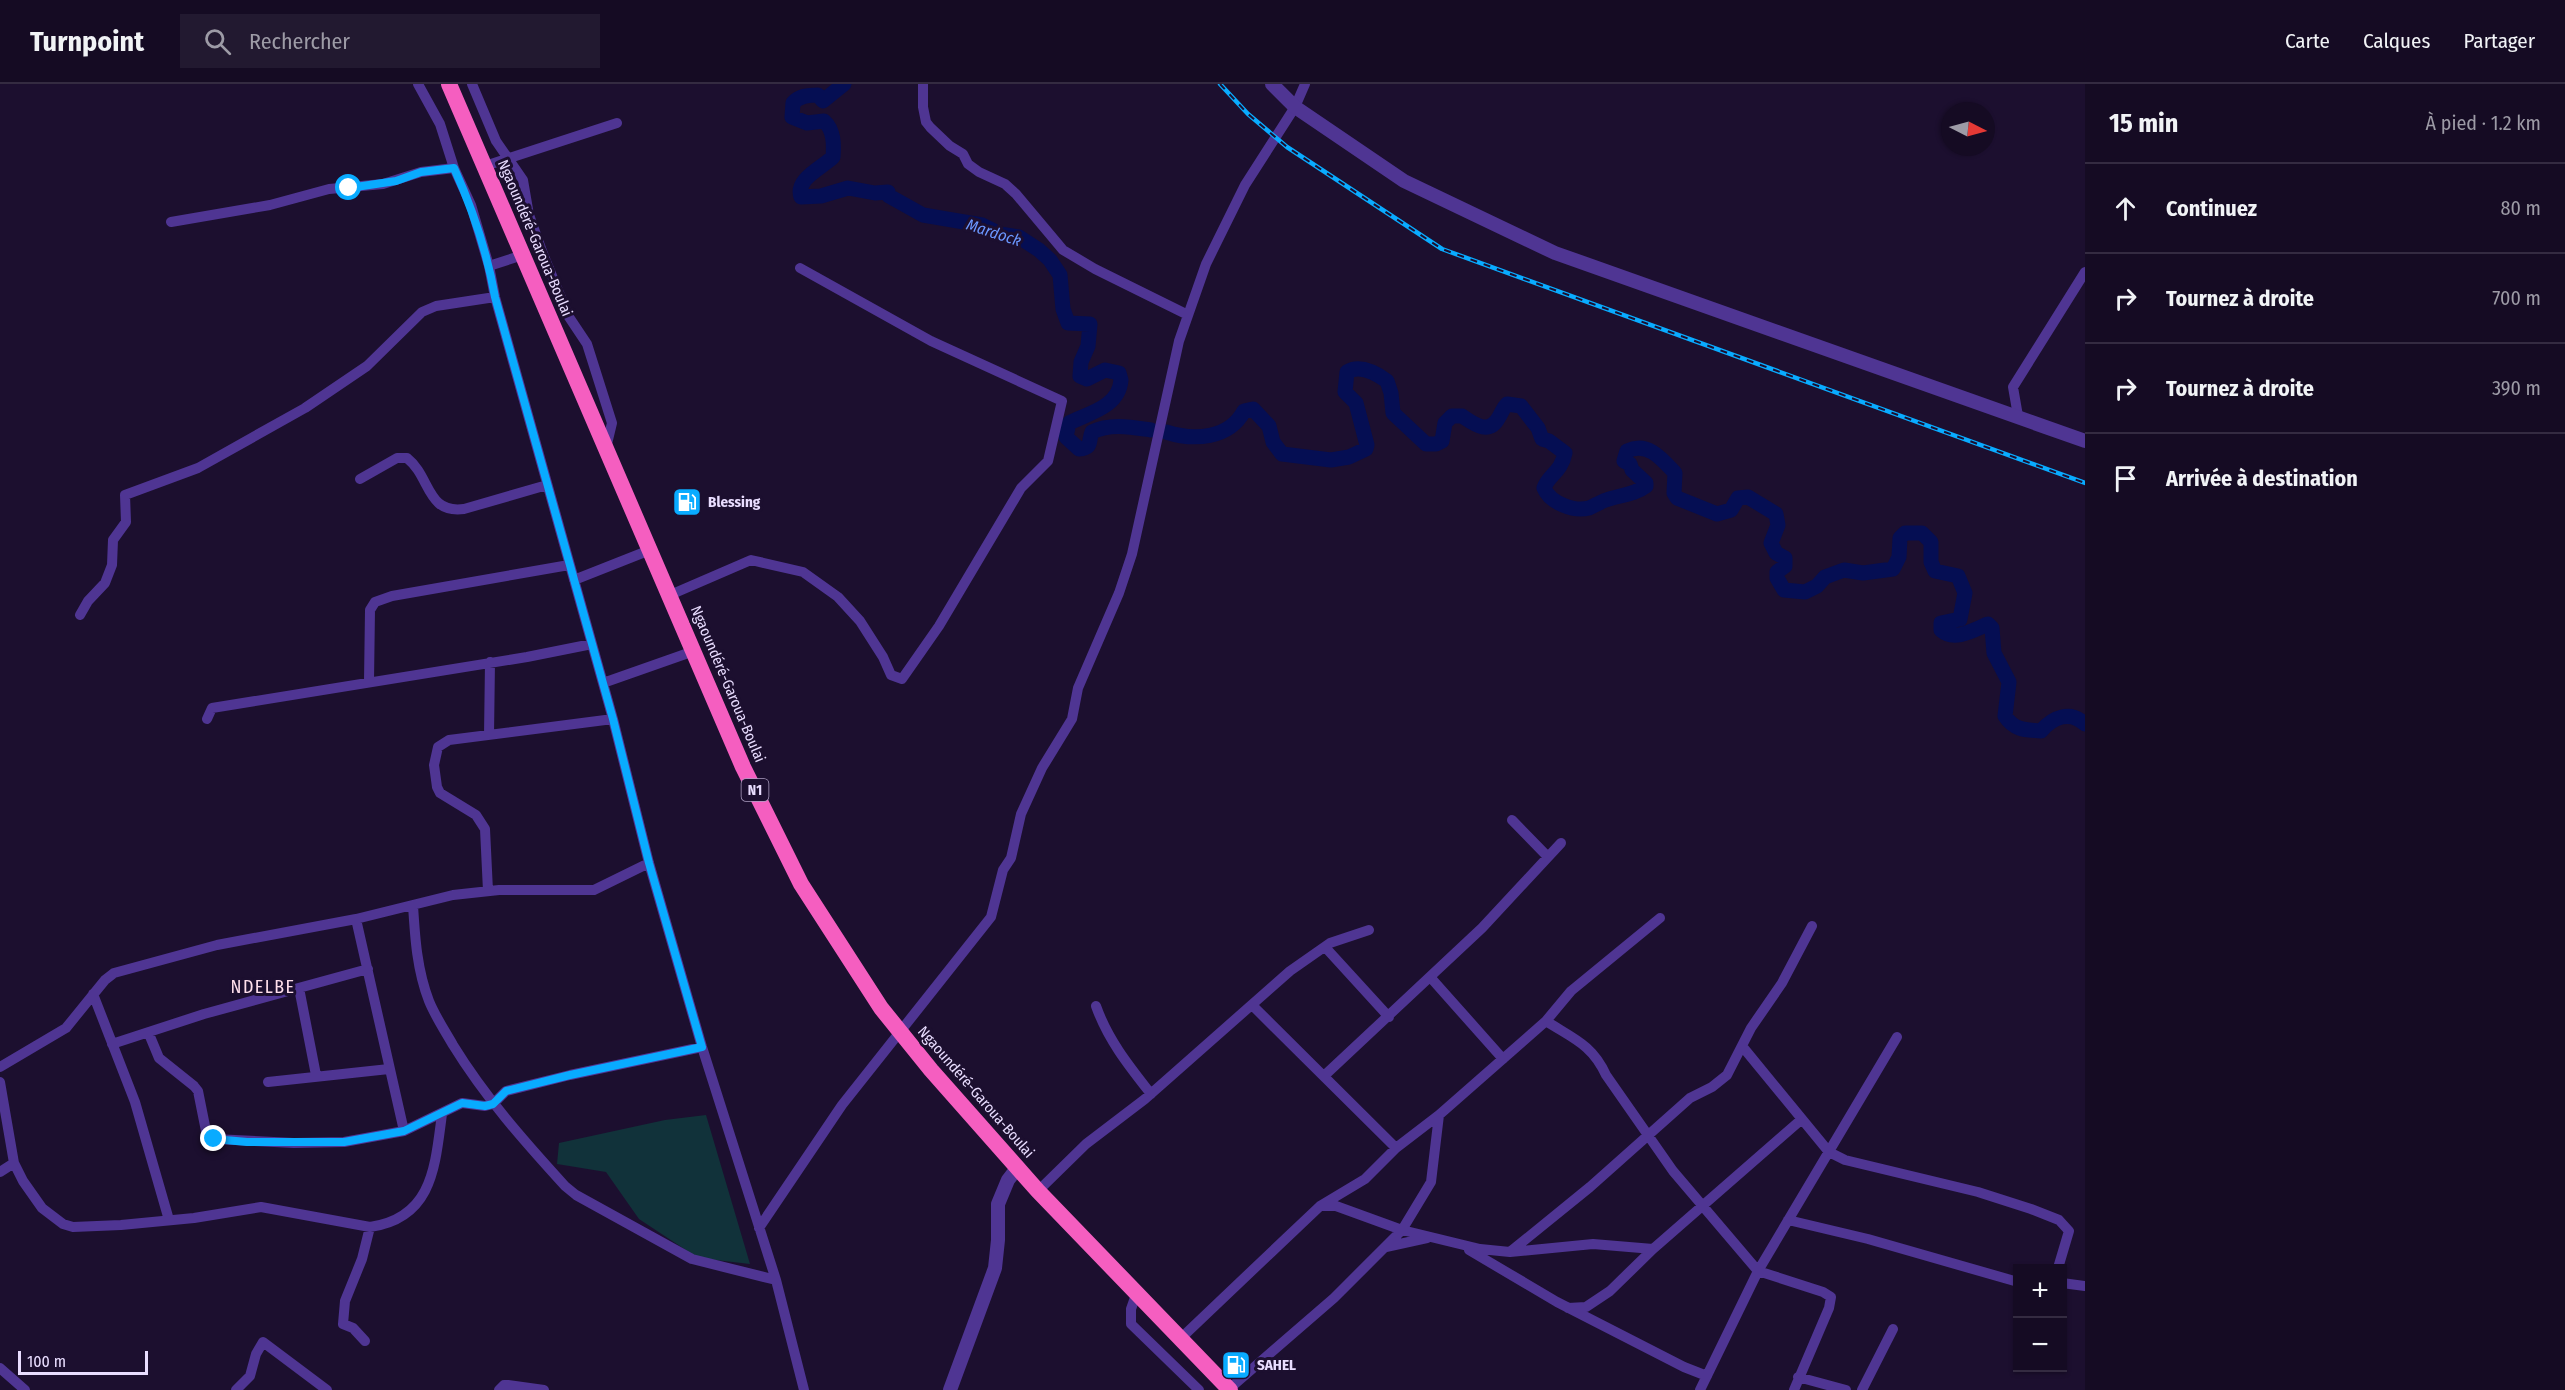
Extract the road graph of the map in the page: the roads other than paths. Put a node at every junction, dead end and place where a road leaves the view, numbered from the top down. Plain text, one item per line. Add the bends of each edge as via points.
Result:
1 (418, 84) edge
2 (449, 84) edge
3 (472, 84) edge
4 (923, 84) edge
5 (1272, 84) edge
6 (1305, 84) edge
7 (1295, 107) junction
8 (617, 123) dead end
9 (507, 158) junction
10 (485, 166) junction
11 (454, 168) junction
12 (171, 222) dead end
13 (523, 255) junction
14 (489, 266) junction
15 (800, 268) dead end
16 (2085, 272) edge
17 (495, 297) junction
18 (1188, 315) junction
19 (2018, 416) junction
20 (2085, 441) edge
21 (606, 448) junction
22 (360, 479) dead end
23 (547, 485) junction
24 (650, 550) junction
25 (569, 565) junction
26 (574, 580) junction
27 (670, 596) junction
28 (80, 615) dead end
29 (592, 644) junction
30 (694, 651) junction
31 (490, 662) junction
32 (369, 681) junction
33 (603, 684) junction
34 (207, 719) dead end
35 (613, 719) junction
36 (489, 735) junction
37 (1512, 820) dead end
38 (1561, 843) dead end
39 (1548, 857) junction
40 (649, 863) junction
41 (488, 891) junction
42 (414, 905) junction
43 (1660, 918) dead end
44 (356, 919) junction
45 (1812, 926) dead end
46 (1369, 930) dead end
47 (1325, 947) junction
48 (368, 969) junction
49 (1431, 978) junction
50 (299, 988) junction
51 (93, 994) junction
52 (1096, 1006) dead end
53 (1253, 1006) junction
54 (1389, 1017) junction
55 (1546, 1021) junction
56 (901, 1033) junction
57 (149, 1034) junction
58 (1897, 1037) dead end
59 (112, 1044) junction
60 (1742, 1046) junction
61 (702, 1047) junction
62 (1503, 1059) junction
63 (0, 1067) edge
64 (389, 1069) junction
65 (316, 1075) junction
66 (1325, 1076) junction
67 (0, 1082) edge
68 (268, 1082) dead end
69 (1151, 1094) junction
70 (493, 1104) junction
71 (442, 1114) junction
72 (1438, 1115) junction
73 (1802, 1119) junction
74 (404, 1131) junction
75 (1647, 1135) junction
76 (1396, 1148) junction
77 (1829, 1152) junction
78 (14, 1163) junction
79 (1018, 1167) junction
80 (0, 1172) edge
81 (1038, 1191) junction
82 (1320, 1206) junction
83 (1703, 1206) junction
84 (169, 1220) junction
85 (1788, 1220) junction
86 (370, 1227) junction
87 (759, 1228) junction
88 (1402, 1230) junction
89 (1433, 1237) junction
90 (1459, 1244) junction
91 (1386, 1247) junction
92 (1653, 1249) junction
93 (1510, 1252) junction
94 (2059, 1264) edge
95 (1758, 1271) junction
96 (776, 1280) junction
97 (2013, 1281) edge
98 (2067, 1283) edge
99 (2085, 1286) edge
100 (1137, 1292) junction
101 (1568, 1308) junction
102 (1893, 1329) dead end
103 (1180, 1339) junction
104 (365, 1341) dead end
105 (0, 1368) edge
106 (1707, 1376) junction
107 (1798, 1377) junction
108 (25, 1390) edge
109 (236, 1390) edge
110 (327, 1390) edge
111 (499, 1390) edge
112 (544, 1390) edge
113 (804, 1390) edge
114 (950, 1390) edge
115 (1199, 1390) edge
116 (1230, 1390) edge
117 (1700, 1390) edge
118 (1794, 1390) edge
119 (1846, 1390) edge
120 (1862, 1390) edge

1 - 11 street via 440,124
2 - 10 highway, Ngaoundéré-Garoua-Boulai / N1
3 - 9 street
4 - 18 street via 926,122 963,154 968,164 1016,194 1063,250
5 - 7 street
6 - 7 street
7 - 18 street via 1245,185 1206,264
7 - 19 street via 1404,181 1555,253
8 - 9 street
9 - 10 street
9 - 21 street via 523,180 529,215 543,254 569,317 587,344 612,423
10 - 13 highway, Ngaoundéré-Garoua-Boulai / N1
11 - 12 street
11 - 14 street via 471,205
13 - 14 street
13 - 21 highway, Ngaoundéré-Garoua-Boulai / N1
14 - 17 street
15 - 27 street via 931,341 1062,401 1048,460 1021,488 939,626 902,679 891,675 860,621 838,597 803,572 751,560
16 - 19 street via 2013,387
17 - 23 street
17 - 28 street via 422,312 367,366 304,408 198,468 125,495 126,522 113,540 112,565 105,583
18 - 56 street via 1132,554 1078,688 1071,719 1021,814 991,917
19 - 20 street
21 - 24 highway, Ngaoundéré-Garoua-Boulai / N1
22 - 23 street via 397,458 407,458 438,504 449,510
23 - 25 street
24 - 26 street
24 - 27 highway, Ngaoundéré-Garoua-Boulai / N1
25 - 26 street
25 - 32 street via 375,602 370,610
26 - 29 street
27 - 30 highway, Ngaoundéré-Garoua-Boulai / N1
29 - 31 street
29 - 33 street
30 - 33 street
30 - 56 highway, Ngaoundéré-Garoua-Boulai / N1 via 743,767 801,884
31 - 32 street
31 - 36 street
32 - 34 street via 212,708
33 - 35 street
35 - 36 street
35 - 40 street
36 - 41 street via 443,742 434,765 440,794 476,815 485,829
37 - 39 street
38 - 39 street
39 - 49 street
40 - 41 street via 585,891
40 - 61 street
41 - 42 street
42 - 44 street
42 - 70 street via 418,959 429,1002
43 - 55 street via 1571,991
44 - 48 street
44 - 51 street via 218,945 114,973
45 - 60 street
46 - 47 street
47 - 53 street via 1290,971
47 - 54 street
48 - 50 street
48 - 64 street
49 - 54 street
49 - 62 street
50 - 57 street
50 - 65 street
51 - 59 street
51 - 63 street via 66,1028
52 - 69 street via 1115,1047
53 - 66 street
53 - 69 street
54 - 66 street
55 - 62 street
55 - 75 street via 1577,1039 1598,1059
56 - 79 highway, Ngaoundéré-Garoua-Boulai / N1
56 - 87 street via 842,1105
57 - 59 street
57 - 74 street via 159,1058 198,1091 206,1131 214,1139 344,1142
58 - 77 street
59 - 84 street via 135,1102
60 - 73 street
60 - 75 street via 1727,1076 1690,1098
61 - 70 street via 506,1091
61 - 87 street
62 - 72 street
64 - 65 street
64 - 74 street
65 - 68 street
66 - 76 street
67 - 78 street
69 - 81 street via 1086,1144
70 - 71 street via 462,1103
70 - 96 street via 576,1195 692,1259
71 - 74 street
71 - 86 street via 435,1166 421,1199 403,1216
72 - 76 street
72 - 88 street via 1431,1182
73 - 77 street
73 - 83 street
75 - 83 street
75 - 93 street
76 - 82 street via 1365,1179
77 - 85 street
77 - 94 street via 1845,1160 1978,1192 2059,1220 2069,1231
78 - 80 street
78 - 84 street via 42,1208 63,1224 73,1227
79 - 81 highway, Ngaoundéré-Garoua-Boulai / N1
79 - 114 street via 1008,1179 998,1204 995,1268
81 - 100 highway, Ngaoundéré-Garoua-Boulai / N1
82 - 88 street via 1336,1206
82 - 103 street
83 - 92 street
83 - 95 street
84 - 86 street via 261,1207
85 - 95 street
85 - 97 street
86 - 104 street via 345,1301 343,1324
87 - 96 street
88 - 89 street
88 - 91 street
89 - 90 street
89 - 91 street
90 - 93 street
90 - 101 street
91 - 116 street
92 - 93 street via 1593,1244
92 - 101 street via 1610,1291 1586,1307
95 - 106 street
95 - 107 street via 1831,1297
96 - 113 street
98 - 99 street
100 - 103 highway, Ngaoundéré-Garoua-Boulai / N1
100 - 115 street via 1131,1324
101 - 106 street
102 - 120 street
103 - 116 highway, Ngaoundéré-Garoua-Boulai / N1
105 - 108 street
106 - 117 street
107 - 118 street
107 - 119 street
109 - 110 street via 250,1376 264,1342
111 - 112 street via 508,1385

